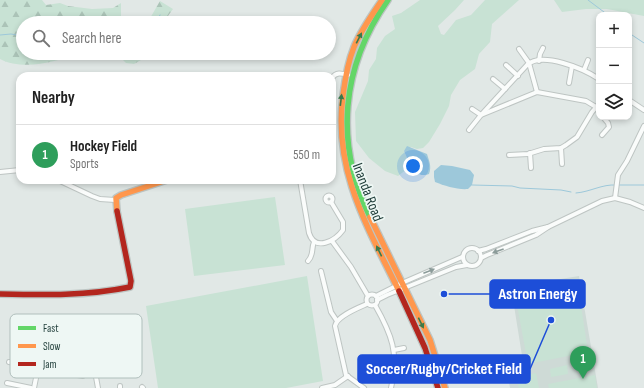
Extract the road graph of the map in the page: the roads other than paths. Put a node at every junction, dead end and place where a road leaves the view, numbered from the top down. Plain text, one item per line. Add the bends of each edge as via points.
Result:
1 (382, 0) edge
2 (388, 0) edge
3 (543, 48) dead end
4 (519, 49) dead end
5 (588, 60) dead end
6 (539, 61) junction
7 (529, 63) junction
8 (506, 65) dead end
9 (572, 66) junction
10 (584, 70) junction
11 (346, 74) junction
12 (336, 75) edge
13 (352, 76) junction
14 (518, 76) junction
15 (596, 77) edge
16 (493, 79) dead end
17 (568, 83) dead end
18 (505, 89) junction
19 (537, 92) junction
20 (632, 102) edge
21 (491, 104) junction
22 (596, 106) edge
23 (596, 107) edge
24 (472, 109) dead end
25 (495, 110) junction
26 (644, 110) edge
27 (481, 115) junction
28 (606, 120) edge
29 (644, 126) edge
30 (469, 130) dead end
31 (602, 135) dead end
32 (561, 148) junction
33 (530, 154) junction
34 (508, 155) dead end
35 (562, 164) dead end
36 (532, 168) dead end
37 (16, 170) edge
38 (0, 172) edge
39 (66, 184) edge
40 (154, 184) edge
41 (301, 184) edge
42 (615, 198) junction
43 (115, 200) junction
44 (331, 202) dead end
45 (644, 208) edge
46 (548, 227) junction
47 (534, 231) junction
48 (536, 236) junction
49 (513, 239) junction
50 (332, 241) junction
51 (314, 242) junction
52 (515, 244) junction
53 (478, 251) junction
54 (462, 257) junction
55 (481, 258) junction
56 (308, 261) dead end
57 (467, 265) junction
58 (321, 272) dead end
59 (400, 287) junction
60 (0, 294) edge
61 (368, 296) junction
62 (376, 300) junction
63 (367, 304) junction
64 (337, 321) junction
65 (404, 348) dead end
66 (394, 350) junction
67 (411, 369) dead end
68 (395, 371) junction
69 (348, 376) junction
70 (36, 378) edge
71 (96, 378) edge
72 (7, 383) dead end
73 (31, 388) edge
74 (34, 388) edge
75 (98, 388) edge
76 (322, 388) edge
77 (328, 388) edge
78 (364, 388) edge
79 (391, 388) edge
80 (438, 388) edge
81 (445, 388) edge

11 -> 1 main road, Inanda Road via 356,42
2 - 13 main road, Inanda Road via 368,31
3 - 6 street
4 - 7 street
5 - 10 street
6 - 7 street
6 - 9 street via 554,61
7 - 14 street
7 - 19 street
8 - 14 street
9 - 10 street
9 - 17 street
10 - 15 street
11 - 12 street
11 - 13 street
59 -> 11 main road, Inanda Road via 358,208 344,167 340,120
13 - 59 main road, Inanda Road via 346,119 351,168 363,203
14 - 18 street
16 - 18 street
18 - 21 street
19 - 22 street via 586,101
19 - 25 street
20 - 26 street
21 - 25 street
21 - 27 street
23 - 32 street via 572,142
24 - 27 street
25 - 27 street
27 - 30 street
28 - 31 street via 609,127
29 - 42 street via 618,175
32 - 33 street
32 - 35 street
33 - 34 street
33 - 36 street
37 - 38 street
39 - 43 street via 100,199
40 - 43 main road via 119,195
41 - 51 street via 309,233
42 - 45 street
42 - 46 street via 602,201
43 - 60 main road via 131,281 130,287 68,295
44 - 50 street via 343,225 342,231
46 - 47 street
46 - 48 street
47 - 48 street
47 - 49 street
48 - 52 street
49 - 52 street
49 - 53 street
50 - 51 street
50 - 61 street
51 - 56 street
52 -> 55 street
53 - 54 street via 470,248
53 - 55 street
54 - 57 street
59 -> 54 street
55 - 57 street via 476,266
57 - 59 street
58 - 64 street via 331,312
59 - 62 street
59 - 80 main road, Inanda Road via 424,342
59 -> 81 main road, Inanda Road via 430,340
61 - 62 street via 372,295
61 - 63 street
62 - 63 street via 371,306
62 - 66 street
63 - 64 street
64 - 69 street via 336,330
65 - 66 street
66 - 68 street
67 - 68 street
68 - 79 street
69 - 77 street
69 - 78 street
70 - 74 street
71 - 75 street
72 - 73 street
76 - 77 street

